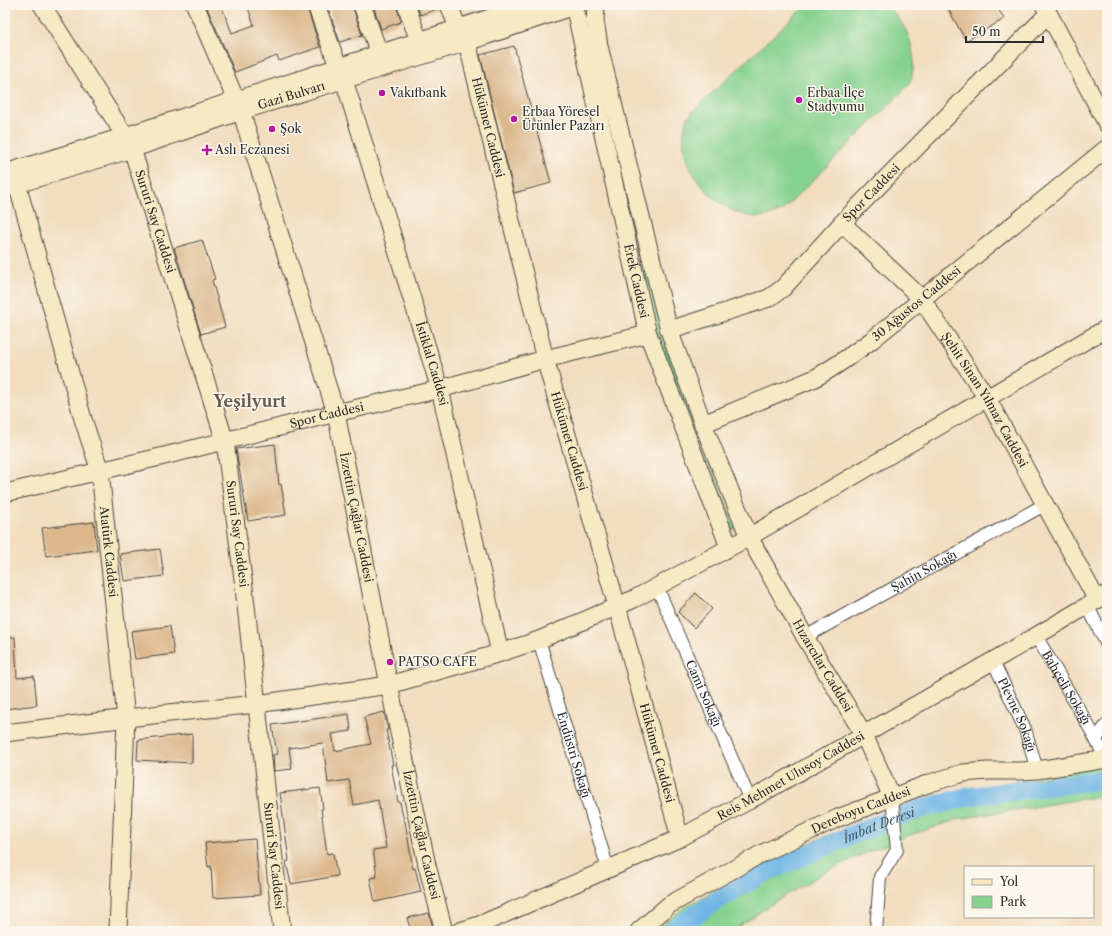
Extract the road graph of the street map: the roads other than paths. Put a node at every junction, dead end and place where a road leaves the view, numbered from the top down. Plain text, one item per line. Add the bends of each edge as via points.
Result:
1 (42, 5) edge
2 (195, 5) edge
3 (316, 5) edge
4 (362, 5) edge
5 (406, 5) edge
6 (449, 5) edge
7 (530, 5) edge
8 (575, 5) edge
9 (596, 5) edge
10 (1046, 10) edge
11 (462, 35) junction
12 (419, 41) junction
13 (379, 53) junction
14 (341, 73) junction
15 (238, 105) junction
16 (1107, 124) edge
17 (129, 142) junction
18 (1107, 148) edge
19 (7, 178) edge
20 (842, 223) junction
21 (921, 298) junction
22 (1107, 328) edge
23 (669, 330) junction
24 (648, 334) junction
25 (545, 359) junction
26 (440, 389) junction
27 (986, 398) junction
28 (336, 413) junction
29 (703, 424) junction
30 (225, 441) junction
31 (100, 471) junction
32 (5, 493) edge
33 (1044, 505) junction
34 (749, 537) junction
35 (730, 547) junction
36 (657, 587) junction
37 (1097, 600) edge
38 (617, 606) junction
39 (1036, 636) junction
40 (805, 637) junction
41 (539, 640) junction
42 (1107, 645) edge
43 (500, 653) junction
44 (993, 661) junction
45 (388, 686) junction
46 (257, 704) junction
47 (126, 718) junction
48 (1107, 724) edge
49 (5, 733) edge
50 (864, 735) junction
51 (1096, 739) junction
52 (1107, 759) edge
53 (1038, 770) junction
54 (892, 797) junction
55 (750, 800) junction
56 (680, 838) junction
57 (608, 869) junction
58 (118, 931) edge
59 (282, 931) edge
60 (444, 931) edge
61 (460, 931) edge
62 (639, 931) edge
63 (876, 931) edge

1 - 17 street, Sururi Say Caddesi
2 - 15 street, İzzettin Çağlar Caddesi
3 - 14 street, İstiklal Caddesi
4 - 13 street
5 - 12 street
6 - 11 street, Hükümet Caddesi
7 - 11 street, Gazi Bulvarı
8 - 11 street, Gazi Bulvarı
8 - 24 street, Erek Caddesi
9 - 23 street, Erek Caddesi via 595,20 599,46
10 - 16 street
10 - 20 street, Spor Caddesi
11 - 12 street, Gazi Bulvarı
11 - 14 street, Gazi Bulvarı
11 - 25 street, Hükümet Caddesi
12 - 13 street, Gazi Bulvarı
13 - 14 street, Gazi Bulvarı
14 - 15 street, Gazi Bulvarı
14 - 26 street, İstiklal Caddesi
15 - 17 street, Gazi Bulvarı
15 - 28 street, İzzettin Çağlar Caddesi
17 - 19 street, Gazi Bulvarı
17 - 30 street, Sururi Say Caddesi
18 - 21 street, 30 Ağustos Caddesi
19 - 31 street, Atatürk Caddesi
20 - 21 street, Şehit Sinan Yılmaz Caddesi
20 - 23 street, Spor Caddesi via 777,294
21 - 27 street, Şehit Sinan Yılmaz Caddesi
21 - 29 street, 30 Ağustos Caddesi via 872,340 829,371
22 - 27 street
23 - 29 street, Erek Caddesi
24 - 25 street, Spor Caddesi
24 - 35 street, Erek Caddesi
25 - 26 street, Spor Caddesi
25 - 38 street, Hükümet Caddesi
26 - 28 street, Spor Caddesi
26 - 43 street, İstiklal Caddesi
27 - 33 street, Şehit Sinan Yılmaz Caddesi
27 - 34 street
28 - 30 street, Spor Caddesi
28 - 45 street, İzzettin Çağlar Caddesi
29 - 34 street, Erek Caddesi
30 - 31 street, Spor Caddesi
30 - 46 street, Sururi Say Caddesi
31 - 32 street, Spor Caddesi
31 - 47 street, Atatürk Caddesi
33 - 37 street, Şehit Sinan Yılmaz Caddesi
33 - 40 street, Şahin Sokağı
34 - 35 street
34 - 40 street, Hızarcılar Caddesi
35 - 36 street
36 - 38 street
36 - 55 street, Cami Sokağı
37 - 39 street, Reis Mehmet Ulusoy Caddesi
37 - 42 street
38 - 41 street
38 - 56 street, Hükümet Caddesi
39 - 44 street, Reis Mehmet Ulusoy Caddesi
39 - 51 street, Bahçeli Sokağı
40 - 50 street, Hızarcılar Caddesi
41 - 43 street
41 - 57 street, Endüstri Sokağı
43 - 45 street
44 - 50 street, Reis Mehmet Ulusoy Caddesi
44 - 53 street, Plevne Sokağı via 1025,729
45 - 46 street
45 - 60 street, İzzettin Çağlar Caddesi
46 - 47 street
46 - 59 street, Sururi Say Caddesi
47 - 49 street
47 - 58 street, Atatürk Caddesi
48 - 51 street, Bahçeli Sokağı
50 - 54 street, Hızarcılar Caddesi
50 - 55 street, Reis Mehmet Ulusoy Caddesi
51 - 52 street, Bahçeli Sokağı
52 - 53 street, Dereboyu Caddesi
53 - 54 street, Dereboyu Caddesi via 963,773
54 - 62 street, Dereboyu Caddesi via 838,818 761,854 670,905
54 - 63 street via 896,850 880,877
55 - 56 street, Reis Mehmet Ulusoy Caddesi
56 - 57 street, Reis Mehmet Ulusoy Caddesi
57 - 61 street, Reis Mehmet Ulusoy Caddesi

